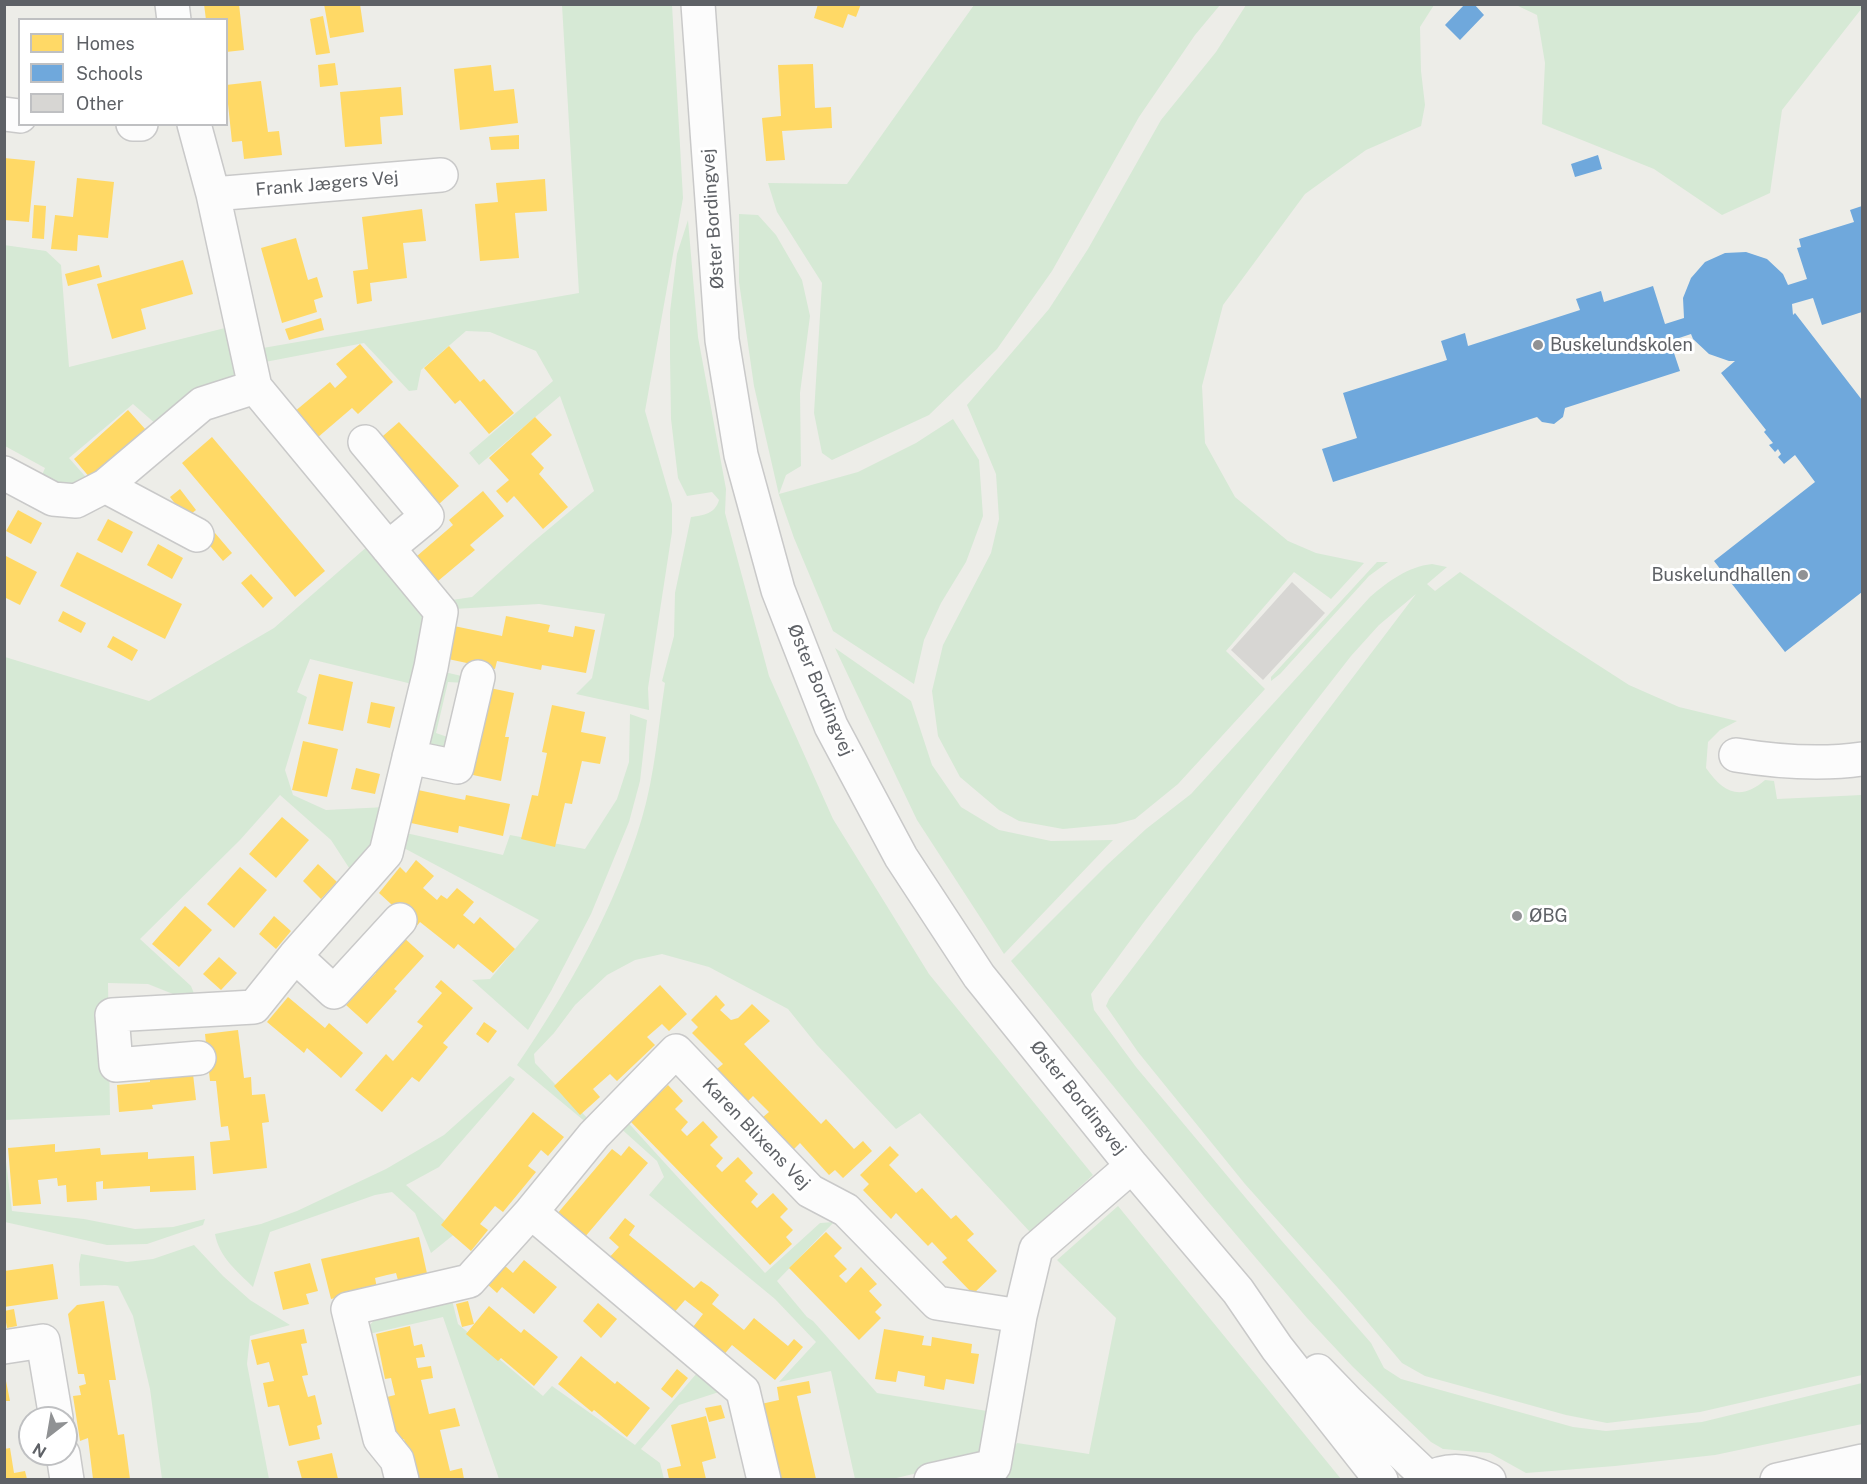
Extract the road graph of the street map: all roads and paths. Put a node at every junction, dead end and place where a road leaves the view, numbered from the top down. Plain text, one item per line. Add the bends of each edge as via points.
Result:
1 (699, 4) edge
2 (195, 126) edge
3 (441, 175) dead end
4 (213, 194) junction
5 (255, 387) junction
6 (365, 442) dead end
7 (4, 473) edge
8 (105, 486) junction
9 (197, 536) dead end
10 (388, 548) junction
11 (478, 677) dead end
12 (1736, 755) dead end
13 (409, 757) junction
14 (1863, 759) edge
15 (400, 920) dead end
16 (295, 956) junction
17 (199, 1058) dead end
18 (1132, 1166) junction
19 (531, 1212) junction
20 (1238, 1291) junction
21 (1020, 1316) junction
22 (4, 1347) edge
23 (54, 1406) edge
24 (1863, 1461) edge
25 (402, 1479) edge
26 (764, 1479) edge
27 (931, 1479) edge
28 (1381, 1479) edge
29 (1427, 1479) edge
30 (1489, 1479) edge
31 (1777, 1479) edge

1 - 18 street, Øster Bordingvej via 722,340 741,455 778,590 831,726 901,857 979,976
2 - 4 street
3 - 4 street, Frank Jægers Vej
4 - 5 street
5 - 8 street via 202,404
5 - 10 street
6 - 10 street via 427,516
7 - 8 street via 53,499 76,501
8 - 9 street
10 - 13 street via 441,612
11 - 13 street via 457,767
12 - 14 street via 1832,763
13 - 16 street via 387,852
15 - 16 street via 334,992
16 - 17 street via 254,1007 112,1015 116,1065
18 - 20 street, Øster Bordingvej
18 - 21 street via 1036,1249
19 - 21 street, Karen Blixens Vej via 594,1135 676,1051 810,1191 846,1210 938,1303
19 - 25 street, Karen Blixens Vej via 469,1281 348,1309 380,1439 398,1460
19 - 26 street via 743,1391
20 - 28 street, Øster Bordingvej via 1277,1348
20 - 29 street, Øster Bordingvej
21 - 27 street via 994,1466
22 - 23 street via 43,1341
24 - 31 street
29 - 30 street via 1457,1471

